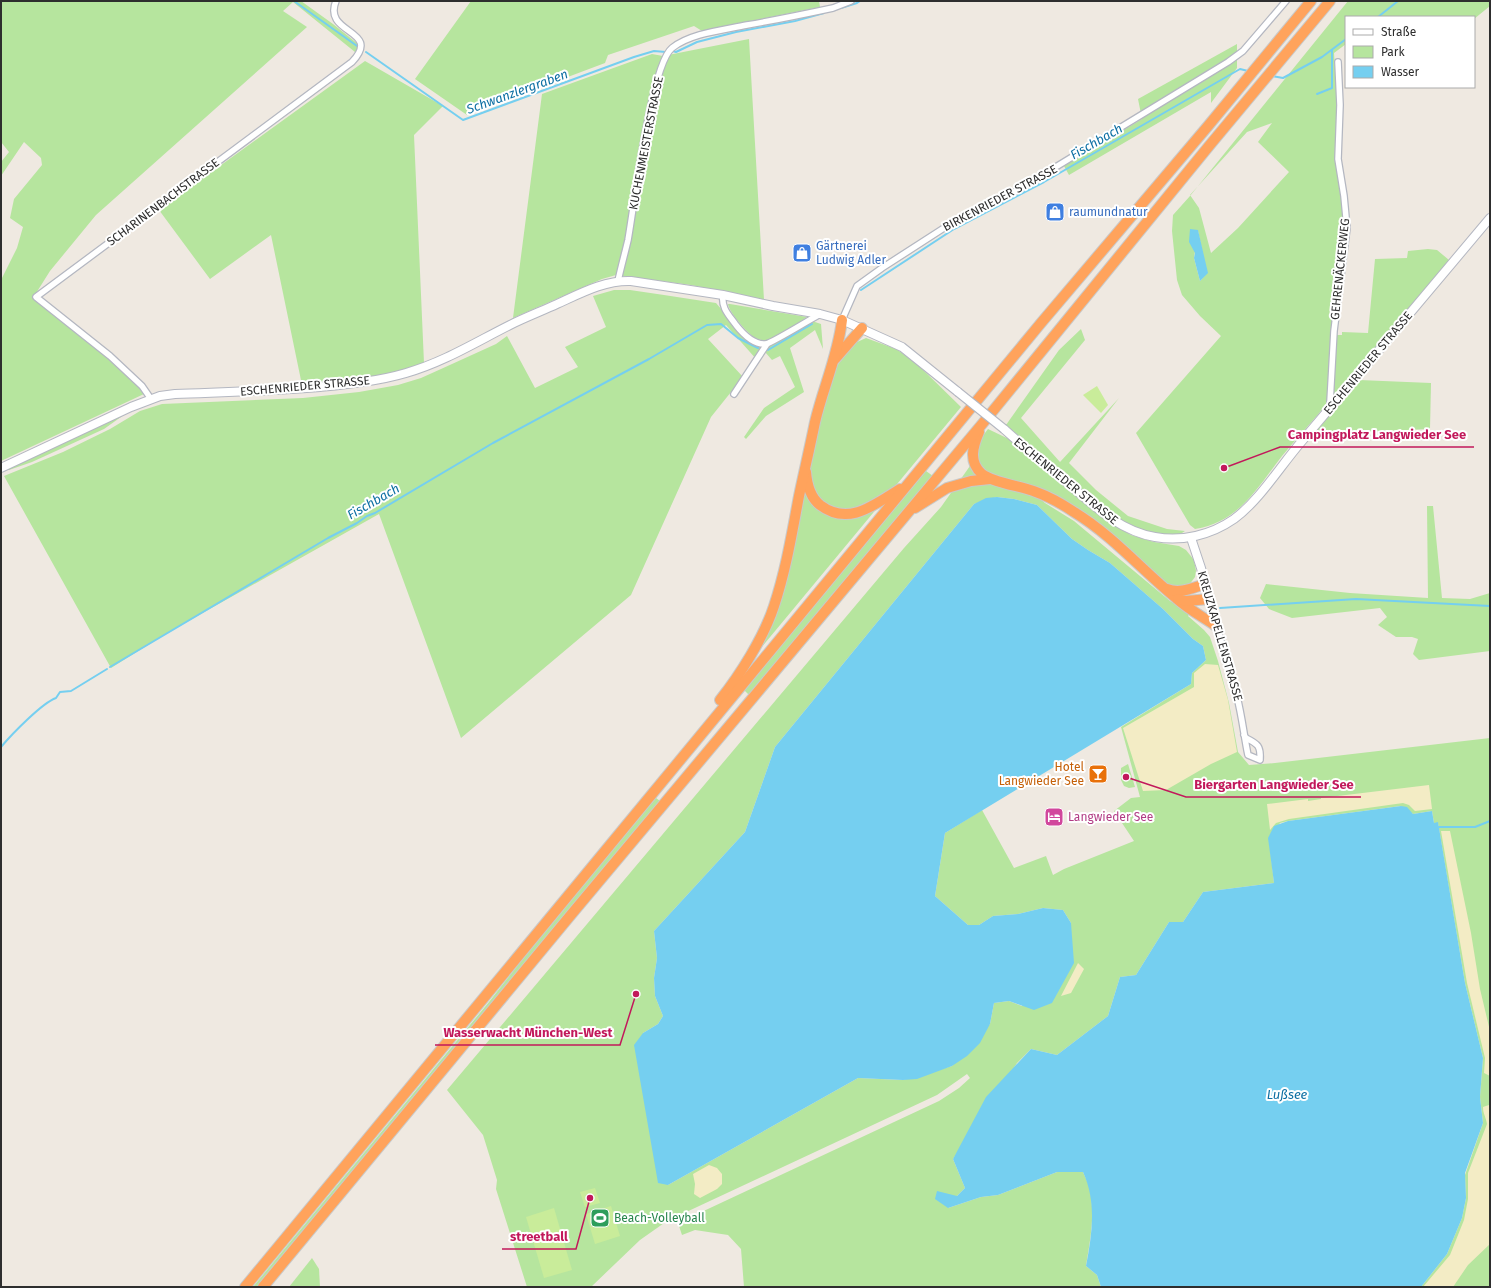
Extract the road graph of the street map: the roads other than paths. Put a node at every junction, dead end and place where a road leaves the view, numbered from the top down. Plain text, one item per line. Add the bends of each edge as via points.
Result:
1 (336, 1) edge
2 (851, 1) edge
3 (1286, 1) edge
4 (1311, 1) edge
5 (1330, 1) edge
6 (1338, 62) dead end
7 (1490, 218) edge
8 (618, 281) junction
9 (723, 295) junction
10 (820, 314) junction
11 (842, 320) junction
12 (862, 328) junction
13 (767, 344) junction
14 (833, 362) junction
15 (734, 394) dead end
16 (150, 399) junction
17 (1332, 405) junction
18 (983, 423) junction
19 (806, 466) junction
20 (1, 468) edge
21 (990, 479) junction
22 (908, 484) junction
23 (907, 514) junction
24 (1191, 538) junction
25 (1205, 584) junction
26 (1164, 587) junction
27 (1176, 599) junction
28 (1209, 599) junction
29 (1216, 626) junction
30 (1244, 735) dead end
31 (690, 747) junction
32 (245, 1287) edge
33 (263, 1287) edge

1 - 16 street, SCHARINENBACHSTRASSE via 334,15 337,21 361,43 361,50 352,62 36,297 110,356 142,386
2 - 8 street, KUCHENMEISTERSTRASSE via 834,8 706,34 671,49 659,74
3 - 11 street, BIRKENRIEDER STRASSE via 1243,51 1228,62 1018,190 947,226 857,286
4 - 22 highway
5 - 18 highway
6 - 17 street, GEHRENÄCKERWEG via 1338,159 1347,228 1334,331 1330,402
7 - 17 street, ESCHENRIEDER STRASSE
8 - 9 street, ESCHENRIEDER STRASSE
8 - 16 street, ESCHENRIEDER STRASSE via 574,296 511,324 441,361 406,373 364,382 296,389 175,394
9 - 10 street, ESCHENRIEDER STRASSE
9 - 13 street via 725,310 740,329 754,342
10 - 11 street, ESCHENRIEDER STRASSE
10 - 13 street
11 - 12 street, ESCHENRIEDER STRASSE
11 - 14 highway
12 - 14 highway
12 - 24 street, ESCHENRIEDER STRASSE, bridge via 902,347 1109,518 1130,530 1154,537
13 - 15 street
14 - 19 highway via 815,421
16 - 20 street, ESCHENRIEDER STRASSE
17 - 24 street, ESCHENRIEDER STRASSE via 1242,513 1213,530
18 - 21 highway via 974,442 973,461 982,474
18 - 23 highway
19 - 22 highway via 809,488 815,501 840,515 865,510
19 - 31 highway via 774,606 751,653 728,691 696,732
21 - 23 highway via 947,488
21 - 26 highway via 1036,492 1071,510
22 - 31 highway
23 - 33 highway
24 - 25 street, KREUZKAPELLENSTRASSE
25 - 26 highway via 1174,592
25 - 28 street, KREUZKAPELLENSTRASSE
26 - 27 highway
27 - 28 highway
27 - 29 highway
28 - 29 street, KREUZKAPELLENSTRASSE
29 - 30 street, KREUZKAPELLENSTRASSE via 1238,699
31 - 32 highway

